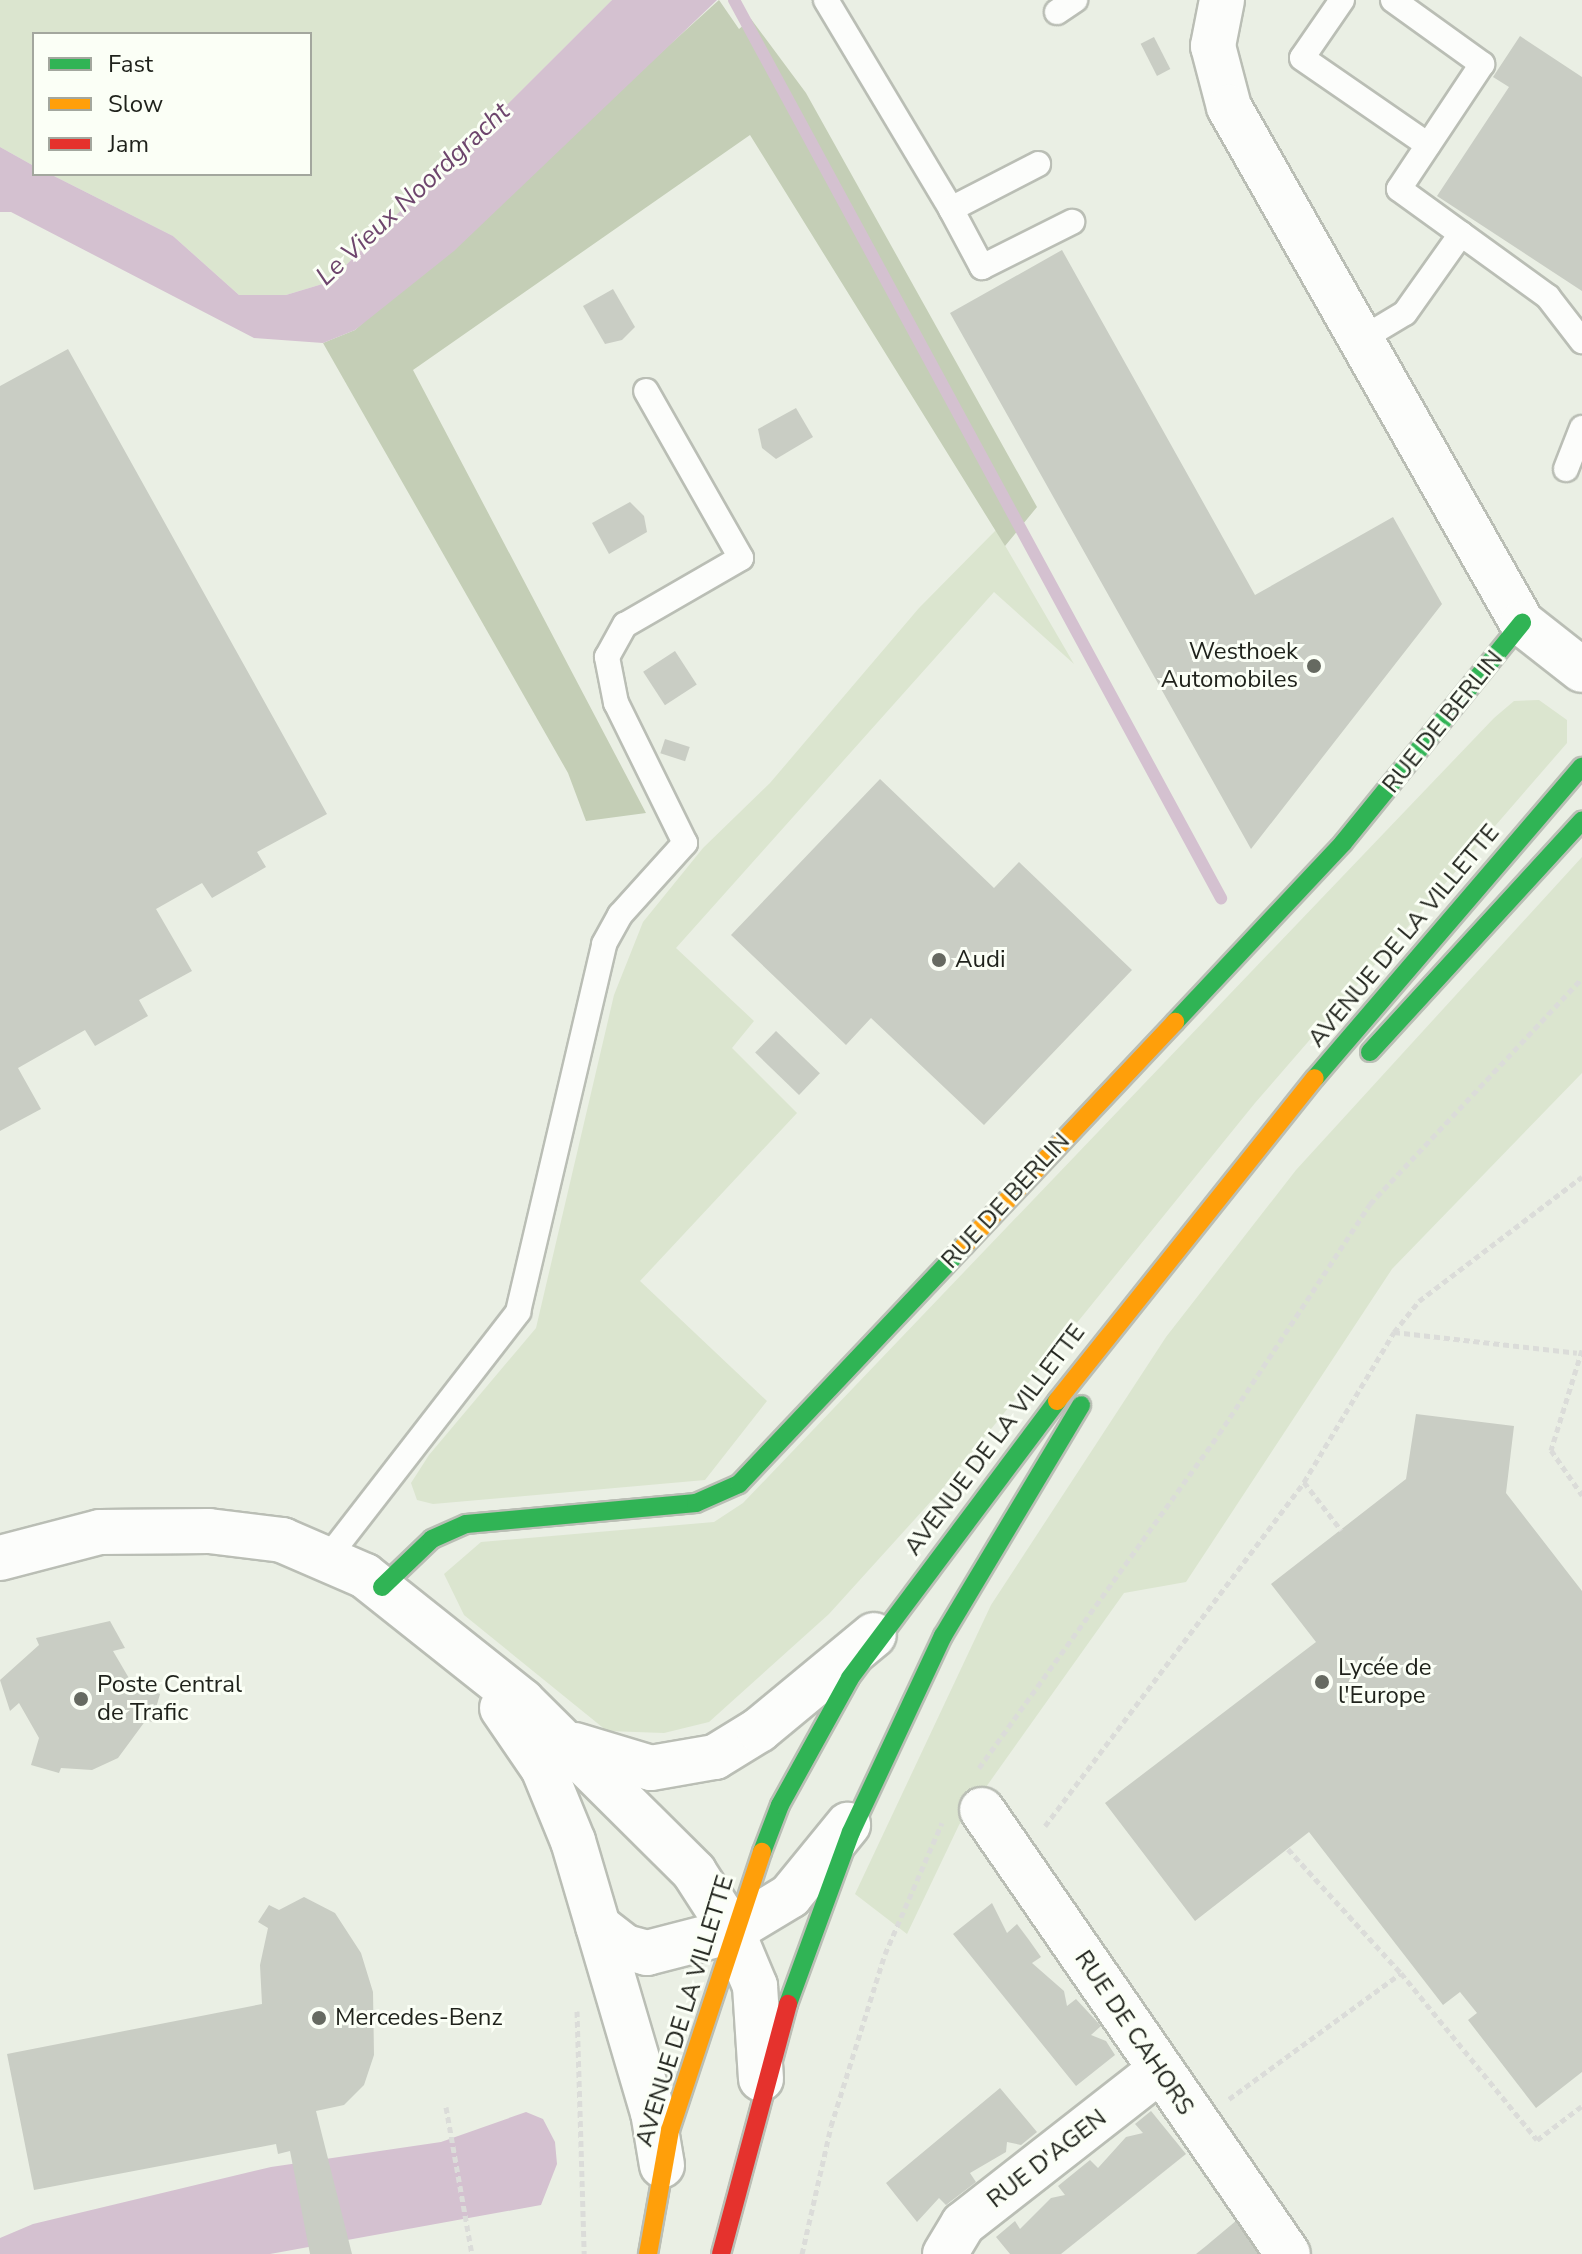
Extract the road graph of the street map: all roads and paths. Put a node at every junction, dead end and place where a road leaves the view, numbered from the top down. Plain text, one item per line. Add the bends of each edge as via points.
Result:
1 (826, 0) edge
2 (1222, 0) edge
3 (1342, 0) edge
4 (1393, 0) edge
5 (1428, 145) junction
6 (1038, 164) dead end
7 (951, 209) junction
8 (1072, 222) dead end
9 (1461, 234) junction
10 (1360, 340) junction
11 (1582, 341) edge
12 (646, 391) dead end
13 (1582, 428) edge
14 (1566, 469) dead end
15 (1522, 623) junction
16 (1582, 670) edge
17 (1582, 767) edge
18 (1582, 821) edge
19 (1582, 978) edge
20 (1355, 1069) dead end
21 (1306, 1123) dead end
22 (1582, 1177) edge
23 (1394, 1332) junction
24 (1580, 1351) edge
25 (1304, 1482) junction
26 (1582, 1495) edge
27 (1341, 1530) dead end
28 (329, 1556) junction
29 (0, 1558) edge
30 (382, 1587) junction
31 (887, 1624) junction
32 (447, 1641) junction
33 (558, 1736) junction
34 (969, 1798) junction
35 (864, 1804) junction
36 (1288, 1849) dead end
37 (1017, 1862) junction
38 (598, 1926) junction
39 (732, 1931) junction
40 (1401, 1973) junction
41 (575, 1995) dead end
42 (1159, 2071) junction
43 (761, 2089) junction
44 (1582, 2106) edge
45 (446, 2107) dead end
46 (1196, 2123) junction
47 (662, 2165) junction
48 (472, 2254) edge
49 (584, 2254) edge
50 (648, 2254) edge
51 (721, 2254) edge
52 (802, 2254) edge
53 (945, 2254) edge
54 (1288, 2254) edge

1 - 7 lane
2 - 10 street via 1213,46 1223,94
3 - 5 lane via 1302,58
4 - 5 lane via 1482,64
5 - 9 lane via 1399,189
6 - 7 lane
7 - 8 lane via 982,267
9 - 10 lane via 1405,313
9 - 11 lane via 1548,297
10 - 15 street
12 - 28 lane via 741,558 625,625 607,657 616,703 685,843 620,915 604,944 518,1312
13 - 14 lane
15 - 16 street
15 - 30 main road, RUE DE BERLIN via 1343,843 739,1484 696,1503 466,1524 432,1539
17 - 31 main road, AVENUE DE LA VILLETTE via 1420,949 1138,1293
18 - 20 main road, AVENUE DE LA VILLETTE
19 - 34 path via 1370,1204
21 - 35 main road, AVENUE DE LA VILLETTE via 1171,1282 1071,1421 943,1636
22 - 23 path via 1419,1301
23 - 24 path
23 - 25 path
24 - 26 path via 1551,1450
25 - 27 path
25 - 37 path
28 - 29 street via 258,1536 126,1529
28 - 30 street
30 - 32 street
31 - 33 street via 759,1730 697,1763 633,1766
31 - 39 main road, AVENUE DE LA VILLETTE via 803,1757
32 - 33 street
32 - 38 street via 543,1768
33 - 39 street via 686,1864
34 - 37 street, RUE DE CAHORS
34 - 52 path via 885,1954 831,2126
35 - 39 street via 805,1882
35 - 43 main road, AVENUE DE LA VILLETTE
36 - 40 path
37 - 42 street, RUE DE CAHORS
38 - 39 street via 625,1947 647,1953
38 - 47 street via 653,2112
39 - 43 street via 755,1986
39 - 47 main road, AVENUE DE LA VILLETTE
40 - 44 path via 1537,2140
40 - 46 path
41 - 49 path
42 - 46 street, RUE DE CAHORS
42 - 53 street, RUE D'AGEN via 963,2224
43 - 51 main road, AVENUE DE LA VILLETTE
45 - 48 path
46 - 54 street, RUE DE CAHORS
47 - 50 main road, AVENUE DE LA VILLETTE

